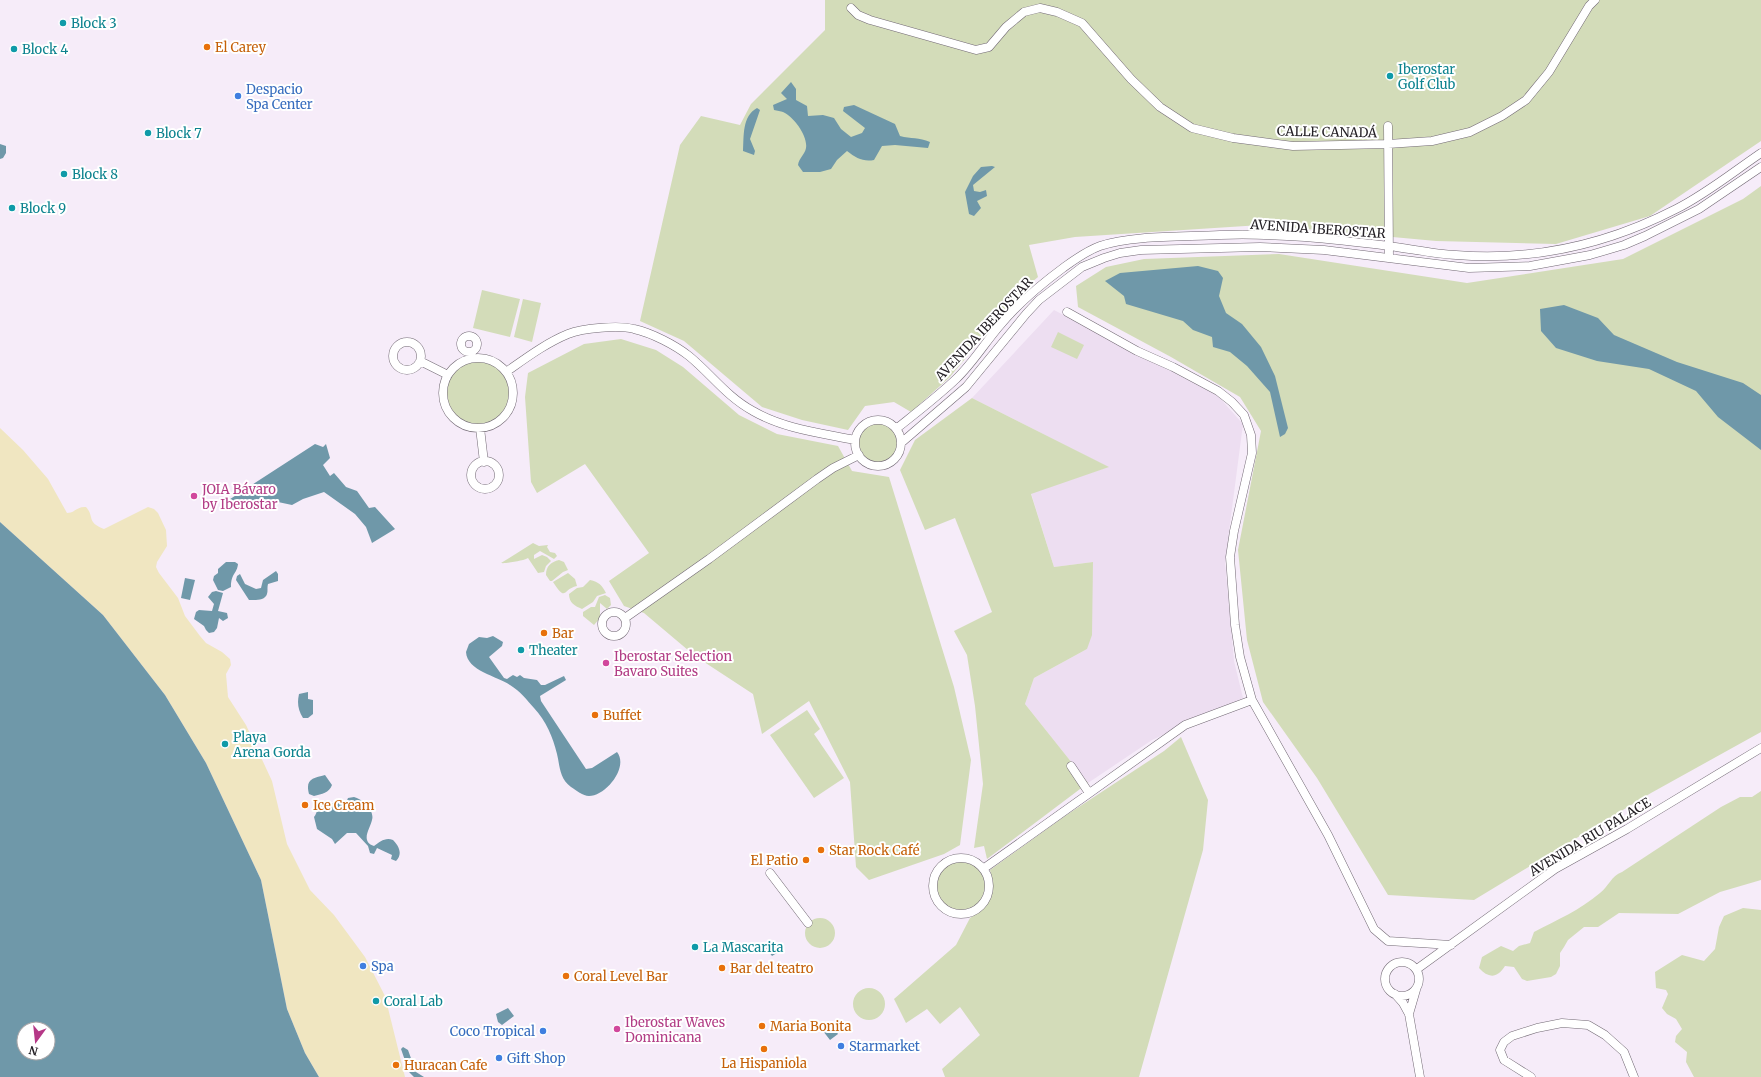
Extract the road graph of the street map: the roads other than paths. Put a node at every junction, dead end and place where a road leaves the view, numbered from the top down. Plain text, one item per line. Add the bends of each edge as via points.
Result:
1 (1595, 0) edge
2 (851, 8) dead end
3 (1388, 126) dead end
4 (1388, 144) junction
5 (1761, 153) edge
6 (1761, 167) edge
7 (1389, 246) junction
8 (1389, 258) junction
9 (1067, 312) dead end
10 (420, 361) dead end
11 (506, 372) junction
12 (448, 375) junction
13 (480, 428) junction
14 (896, 429) junction
15 (855, 440) junction
16 (901, 443) junction
17 (858, 455) junction
18 (484, 462) dead end
19 (624, 618) dead end
20 (1252, 700) junction
21 (1761, 748) edge
22 (1071, 766) dead end
23 (1089, 793) junction
24 (983, 869) junction
25 (770, 873) dead end
26 (808, 922) dead end
27 (1451, 945) junction
28 (1417, 969) junction
29 (1416, 990) junction
30 (1395, 994) junction
31 (1409, 1014) junction
32 (1420, 1077) edge
33 (1531, 1077) edge
34 (1634, 1077) edge

1 - 4 street, CALLE CANADÁ via 1550,72 1526,100 1470,132 1432,140
2 - 4 street, CALLE CANADÁ via 858,15 870,20 976,50 989,47 1006,27 1024,12 1040,8 1057,12 1082,24 1131,79 1160,106 1192,128 1233,138 1292,146
3 - 4 street
4 - 7 street
5 - 7 street, AVENIDA IBEROSTAR via 1704,193 1676,209 1637,228 1576,247 1529,254 1478,256 1441,254
6 - 8 street, AVENIDA IBEROSTAR via 1686,217 1624,245 1583,257 1530,266 1481,268
7 - 8 street
7 - 14 street, AVENIDA IBEROSTAR via 1252,235 1169,237 1124,241 1099,247 1077,258 1038,287 1002,323 956,379
8 - 16 street, AVENIDA IBEROSTAR via 1324,250 1260,247 1141,250 1098,260 1082,268 1040,300 966,387
9 - 20 street via 1137,351 1218,391 1244,415 1251,434 1252,453 1230,557 1235,625 1240,657
10 - 12 street
11 - 12 street via 492,361 470,355
11 - 13 street via 513,387 513,399 509,410 492,426
11 - 15 street via 540,348 569,333 599,328 634,329 670,343 689,356 726,392 753,411 783,424
12 - 13 street via 442,391 449,413 457,422 468,427
13 - 18 street
14 - 15 street via 883,421 868,422 862,426
14 - 16 street
15 - 17 street
16 - 17 street via 896,456 884,464 870,464
17 - 19 street via 823,475
20 - 23 street via 1185,725
20 - 27 street via 1328,835 1374,929 1388,941
21 - 27 street, AVENIDA RIU PALACE via 1555,869
22 - 23 street
23 - 24 street
24 - 24 street via 972,860 964,858 949,860 942,865 933,880 933,889 941,905 949,911 958,913 967,913 981,905 988,883
25 - 26 street
27 - 28 street, AVENIDA RIU PALACE
28 - 29 street via 1420,980
28 - 30 street via 1402,961 1396,962 1388,970 1385,981 1390,991
29 - 30 street via 1406,996
29 - 31 street
30 - 31 street
31 - 32 street
33 - 34 street via 1504,1060 1500,1050 1504,1042 1512,1036 1562,1023 1588,1025 1605,1035 1624,1052

